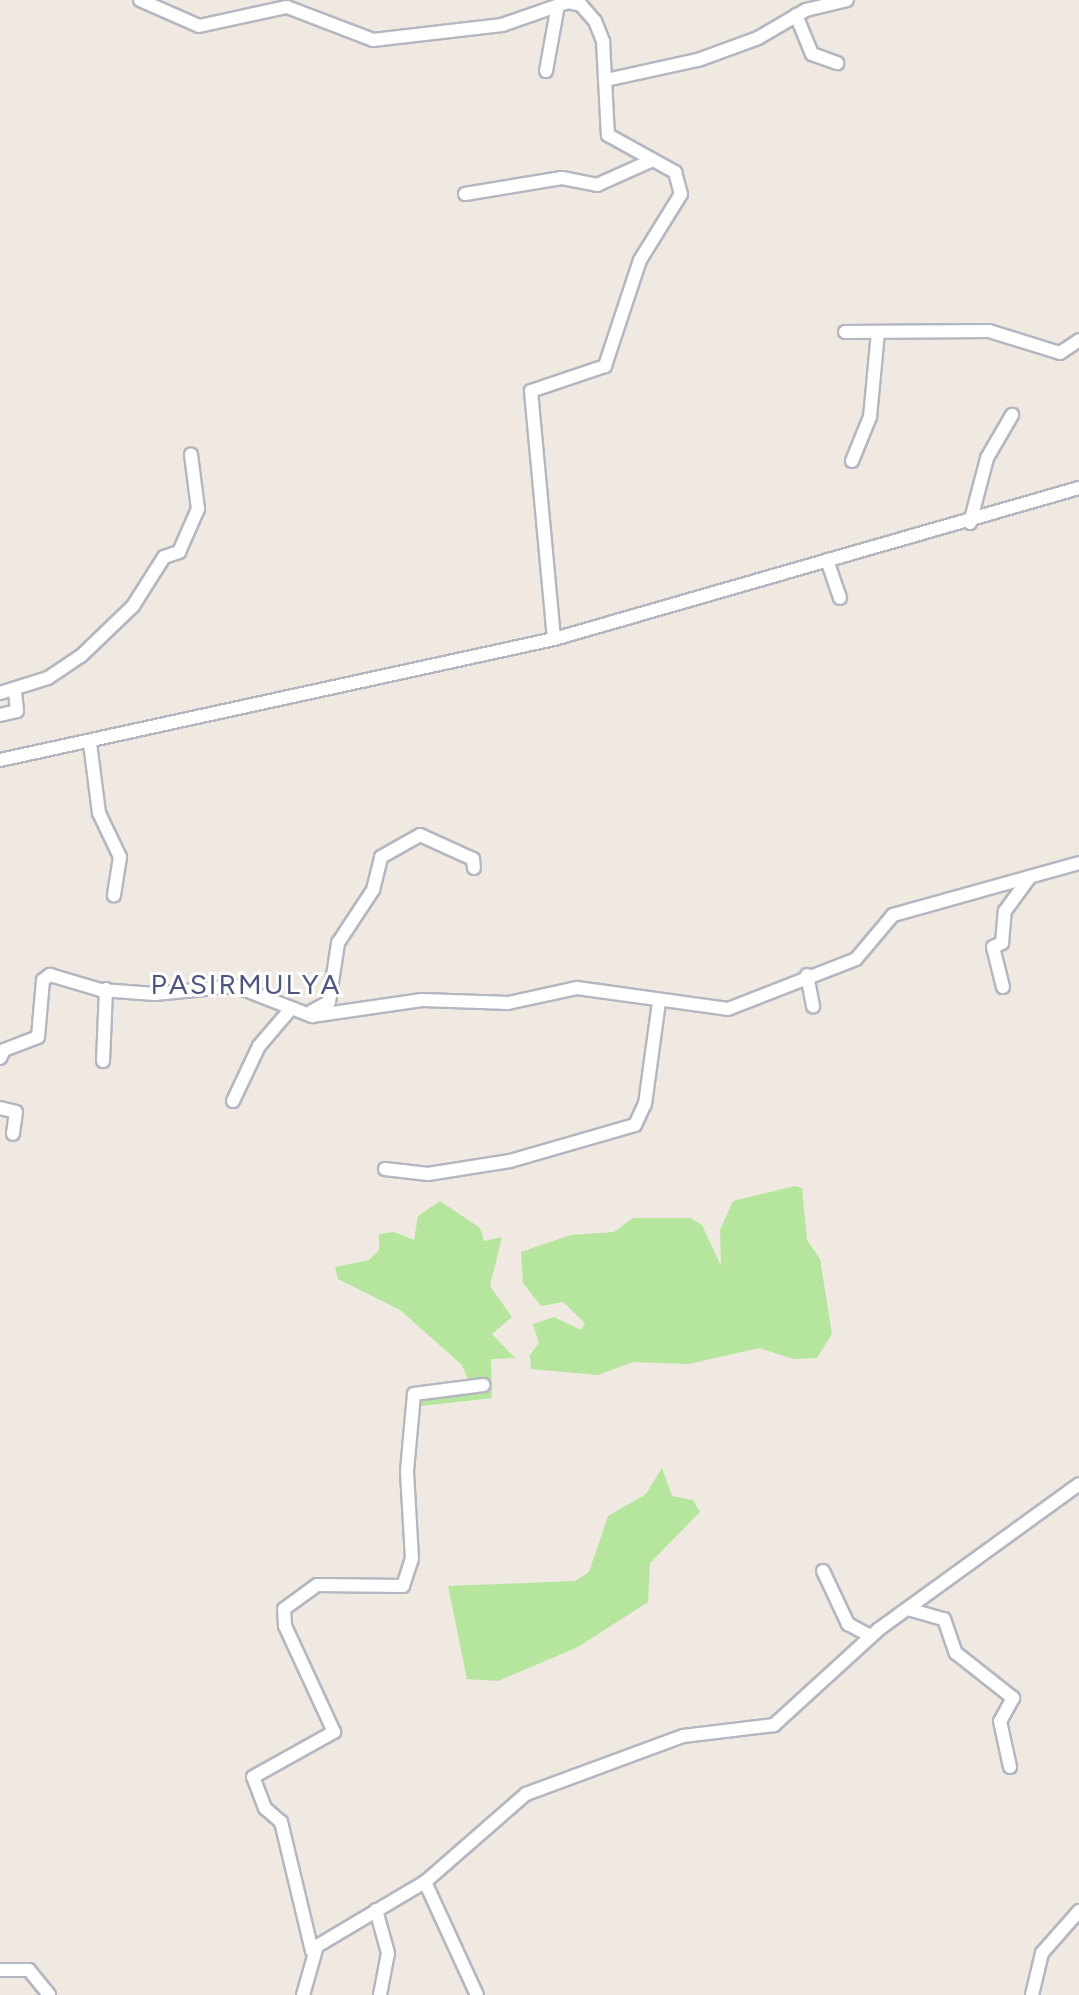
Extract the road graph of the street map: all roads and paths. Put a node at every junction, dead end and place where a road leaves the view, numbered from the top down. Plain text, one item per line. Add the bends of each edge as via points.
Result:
1 (139, 0) edge
2 (847, 0) edge
3 (563, 2) edge
4 (796, 15) junction
5 (837, 63) dead end
6 (546, 71) dead end
7 (606, 80) junction
8 (653, 160) junction
9 (464, 194) dead end
10 (845, 332) dead end
11 (878, 332) junction
12 (1079, 340) edge
13 (1012, 415) dead end
14 (191, 454) dead end
15 (852, 461) dead end
16 (1079, 488) edge
17 (970, 523) junction
18 (827, 560) junction
19 (840, 597) dead end
20 (555, 639) junction
21 (15, 692) junction
22 (0, 693) edge
23 (0, 715) edge
24 (90, 743) junction
25 (0, 760) edge
26 (1079, 863) edge
27 (474, 869) dead end
28 (1030, 877) junction
29 (114, 896) dead end
30 (807, 975) junction
31 (1003, 987) dead end
32 (106, 989) junction
33 (659, 1002) junction
34 (813, 1006) dead end
35 (293, 1013) junction
36 (0, 1058) edge
37 (103, 1061) dead end
38 (233, 1101) dead end
39 (0, 1108) edge
40 (13, 1134) dead end
41 (385, 1168) dead end
42 (482, 1385) dead end
43 (1079, 1484) edge
44 (823, 1571) dead end
45 (908, 1609) junction
46 (871, 1636) junction
47 (1010, 1767) dead end
48 (425, 1882) junction
49 (376, 1910) junction
50 (1079, 1911) edge
51 (312, 1951) junction
52 (0, 1970) edge
53 (49, 1995) edge
54 (303, 1995) edge
55 (380, 1995) edge
56 (477, 1995) edge
57 (1032, 1995) edge

1 - 3 street via 199,26 287,8 373,40 502,25
2 - 4 street
3 - 6 street
3 - 7 street via 581,5 602,35
4 - 5 street via 812,54
4 - 7 street via 758,38 698,60
7 - 8 street via 608,135
8 - 9 street via 597,185 562,177
8 - 20 street via 675,172 681,194 640,260 611,357 598,371 567,374 531,391
10 - 11 street
11 - 12 street via 989,331 1060,353
11 - 15 street via 870,417
13 - 17 street via 987,458
14 - 21 street via 198,505 179,552 166,555 133,606 80,656
16 - 17 street
17 - 18 street
18 - 19 street
18 - 20 street
20 - 24 street
21 - 22 street
21 - 23 street via 17,711
24 - 25 street
24 - 29 street via 99,813 120,858
26 - 28 street
27 - 35 street via 475,861 420,835 381,857 373,890 338,943 329,1002
28 - 30 street via 894,915 856,959
28 - 31 street via 1005,911 1002,943 993,947
30 - 33 street via 728,1009 709,1002
30 - 34 street
32 - 35 street via 175,994 234,986
32 - 36 street via 46,976 38,1037 4,1050
32 - 37 street
33 - 35 street via 577,988 508,1003 422,1000
33 - 41 street via 645,1104 635,1125 510,1161 428,1174
35 - 38 street via 259,1046
39 - 40 street via 16,1114
42 - 51 street via 414,1394 407,1471 412,1559 403,1586 317,1585 284,1609 285,1626 334,1732 253,1777 265,1808 281,1822 304,1902
43 - 45 street
44 - 46 street via 848,1624
45 - 46 street
45 - 47 street via 944,1619 956,1653 1013,1698 1000,1721
46 - 48 street via 774,1725 683,1736 526,1794
48 - 49 street
48 - 56 street
49 - 51 street
49 - 55 street via 388,1953
50 - 57 street via 1042,1953
51 - 54 street
52 - 53 street via 29,1970

